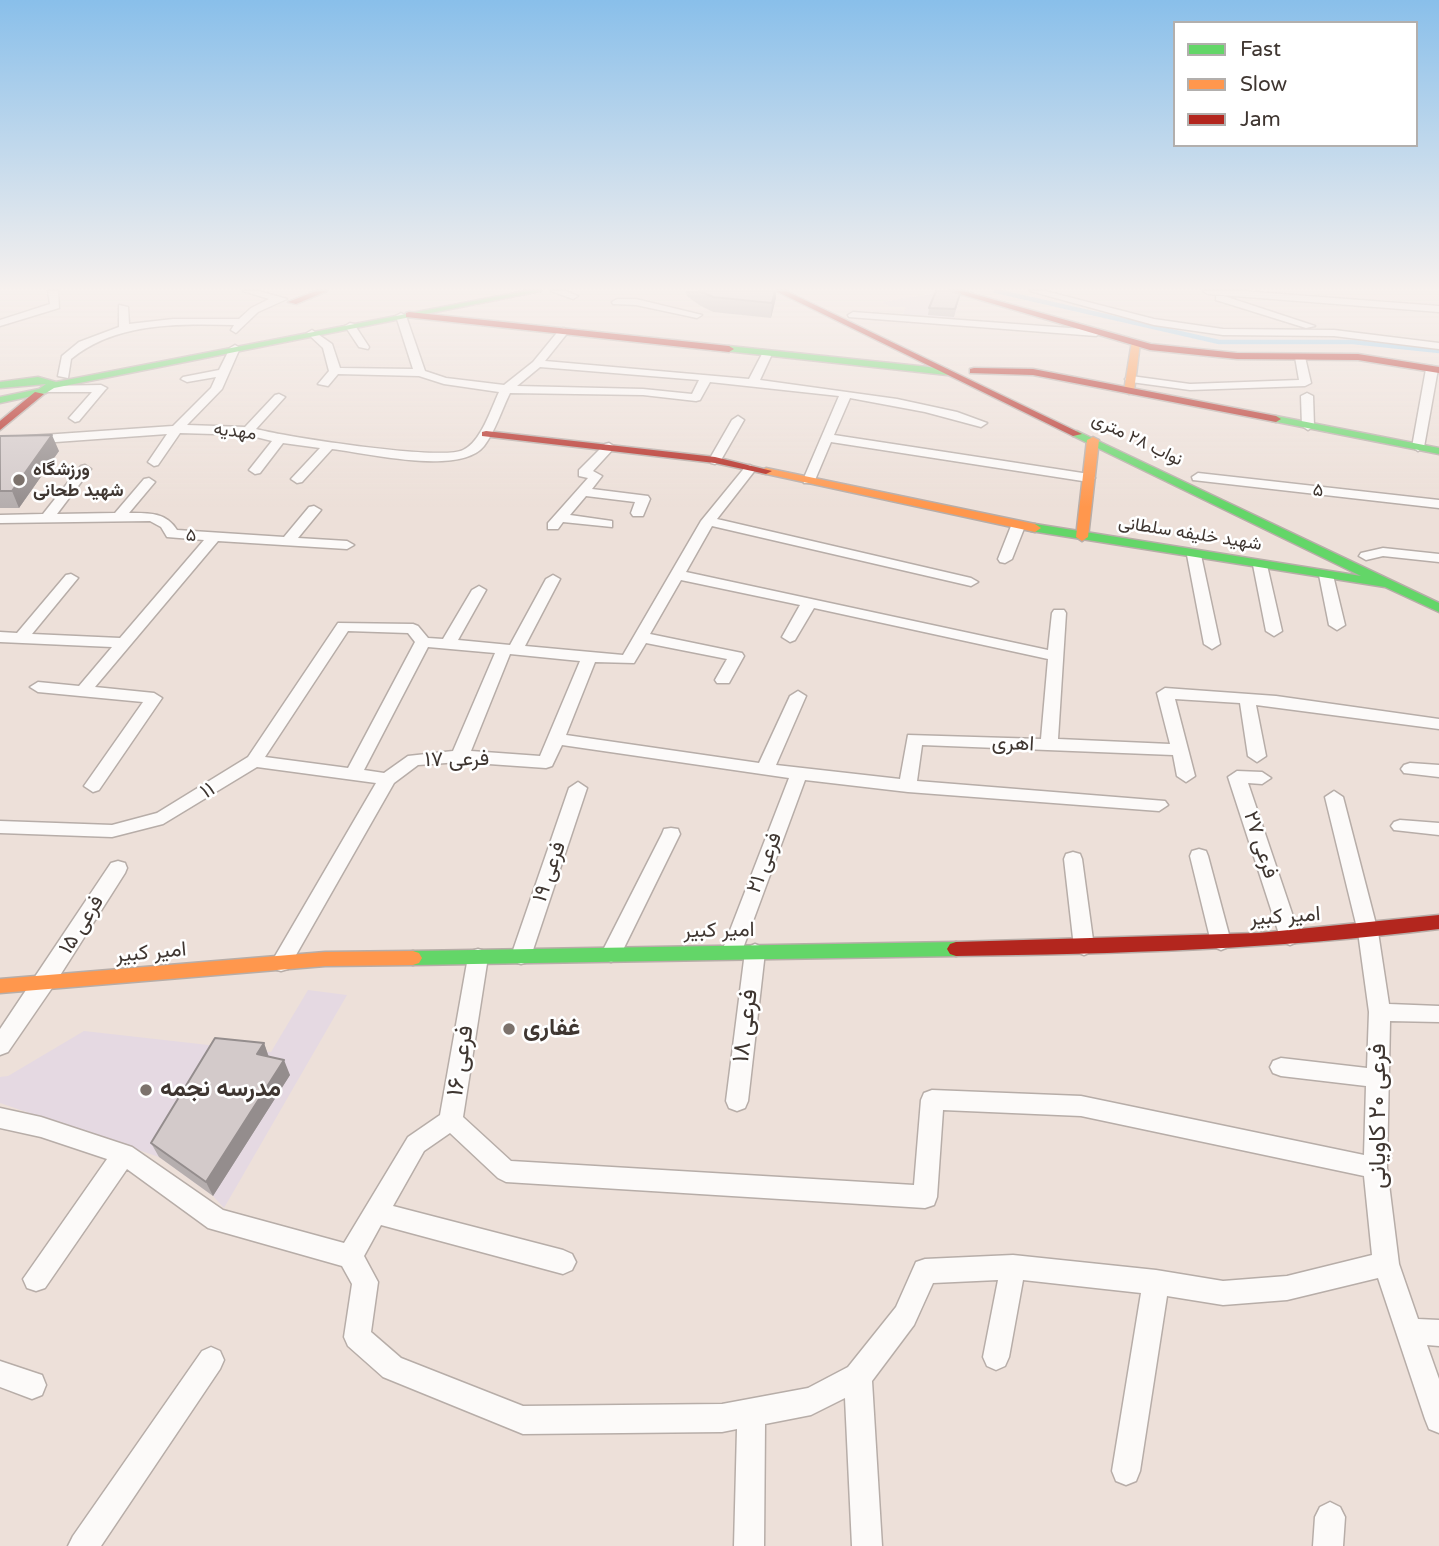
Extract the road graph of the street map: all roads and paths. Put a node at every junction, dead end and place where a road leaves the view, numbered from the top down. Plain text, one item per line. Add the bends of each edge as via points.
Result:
1 (62, 363) edge
2 (150, 363) edge
3 (226, 363) edge
4 (333, 363) edge
5 (417, 363) edge
6 (763, 363) edge
7 (858, 363) edge
8 (929, 363) edge
9 (957, 363) edge
10 (1133, 363) edge
11 (1301, 363) edge
12 (1398, 363) edge
13 (537, 365) joint
14 (1436, 369) edge
15 (974, 371) junction
16 (335, 372) junction
17 (947, 372) junction
18 (222, 373) junction
19 (420, 373) junction
20 (706, 378) junction
21 (187, 379) dead end
22 (753, 383) junction
23 (48, 384) junction
24 (324, 384) dead end
25 (0, 385) edge
26 (1130, 385) junction
27 (506, 389) junction
28 (845, 395) junction
29 (1307, 396) dead end
30 (279, 397) dead end
31 (0, 400) edge
32 (0, 407) edge
33 (75, 418) dead end
34 (738, 421) dead end
35 (981, 423) dead end
36 (0, 425) edge
37 (1308, 426) junction
38 (177, 429) junction
39 (248, 431) junction
40 (486, 434) junction
41 (827, 438) junction
42 (280, 439) junction
43 (1093, 440) junction
44 (0, 442) edge
45 (330, 444) junction
46 (609, 447) junction
47 (1418, 447) junction
48 (1439, 451) edge
49 (715, 460) junction
50 (153, 462) dead end
51 (85, 469) dead end
52 (751, 469) junction
53 (254, 470) dead end
54 (1198, 477) junction
55 (1089, 478) junction
56 (297, 479) dead end
57 (810, 480) junction
58 (149, 482) dead end
59 (584, 492) junction
60 (1439, 504) edge
61 (314, 510) dead end
62 (638, 513) dead end
63 (47, 518) junction
64 (118, 518) junction
65 (0, 519) edge
66 (709, 521) junction
67 (607, 524) dead end
68 (1018, 526) junction
69 (214, 537) junction
70 (1082, 537) junction
71 (288, 541) junction
72 (347, 545) dead end
73 (1194, 555) junction
74 (1366, 556) junction
75 (1439, 558) edge
76 (1005, 559) dead end
77 (1261, 565) junction
78 (680, 575) junction
79 (1326, 575) junction
80 (71, 579) dead end
81 (553, 579) dead end
82 (971, 582) dead end
83 (1390, 584) junction
84 (479, 590) dead end
85 (1439, 590) edge
86 (809, 603) junction
87 (1439, 608) edge
88 (1059, 613) dead end
89 (1337, 625) dead end
90 (1274, 631) dead end
91 (640, 637) junction
92 (790, 637) dead end
93 (1, 638) edge
94 (21, 638) junction
95 (423, 642) junction
96 (125, 643) junction
97 (448, 644) junction
98 (1212, 644) dead end
99 (510, 650) junction
100 (590, 656) junction
101 (1056, 656) junction
102 (723, 680) dead end
103 (38, 687) dead end
104 (83, 691) junction
105 (798, 696) dead end
106 (1247, 698) junction
107 (1439, 724) edge
108 (556, 739) junction
109 (1049, 745) junction
110 (1180, 750) junction
111 (1257, 755) dead end
112 (460, 756) junction
113 (254, 761) junction
114 (765, 769) junction
115 (1409, 769) dead end
116 (1439, 771) edge
117 (799, 774) junction
118 (353, 775) junction
119 (1186, 776) dead end
120 (1262, 778) dead end
121 (387, 779) junction
122 (93, 786) dead end
123 (908, 786) junction
124 (578, 788) dead end
125 (1334, 797) dead end
126 (1159, 805) dead end
127 (1399, 826) dead end
128 (0, 827) edge
129 (1439, 830) edge
130 (671, 834) dead end
131 (1199, 856) dead end
132 (1073, 859) dead end
133 (118, 868) dead end
134 (1439, 922) edge
135 (1368, 932) junction
136 (1290, 937) junction
137 (1221, 942) junction
138 (1084, 947) junction
139 (732, 951) junction
140 (755, 952) junction
141 (611, 954) junction
142 (521, 956) junction
143 (478, 957) junction
144 (281, 963) junction
145 (46, 982) junction
146 (0, 986) edge
147 (1380, 1012) junction
148 (1439, 1014) edge
149 (0, 1046) edge
150 (1281, 1067) dead end
151 (1377, 1078) junction
152 (737, 1101) dead end
153 (0, 1118) edge
154 (451, 1120) junction
155 (124, 1154) junction
156 (1374, 1168) junction
157 (377, 1213) junction
158 (350, 1256) junction
159 (563, 1262) dead end
160 (1386, 1264) junction
161 (1013, 1267) junction
162 (36, 1279) dead end
163 (1156, 1282) junction
164 (1411, 1332) junction
165 (1439, 1333) edge
166 (996, 1357) dead end
167 (211, 1360) dead end
168 (0, 1374) edge
169 (858, 1377) junction
170 (32, 1385) dead end
171 (751, 1413) junction
172 (1439, 1419) edge
173 (1126, 1471) dead end
174 (83, 1546) edge
175 (749, 1546) edge
176 (867, 1546) edge

1 - 23 street
2 - 23 main road
3 - 18 street
4 - 16 street
5 - 19 street
6 - 22 street
7 - 17 main road
8 - 17 main road, نواب ۲۸ متری
9 - 15 main road, نواب ۲۸ متری
10 - 26 main road
11 - 26 street via 1304,383
12 - 14 main road
13 - 20 street
13 - 27 street
14 - 47 street
15 - 26 main road via 1033,372
15 - 54 main road, نواب ۲۸ متری
16 - 19 street
16 - 24 street
17 - 43 main road, نواب ۲۸ متری
18 - 21 street
18 - 38 street via 216,389
19 - 27 street
20 - 22 street
20 - 27 street via 696,398
22 - 28 street
23 - 25 main road
23 - 31 main road
23 - 33 street via 101,388
23 - 36 main road
26 - 37 main road
27 - 40 street
28 - 35 street via 907,404
28 - 41 street
29 - 37 street
30 - 39 street
32 - 36 main road via 4,412
34 - 49 street
37 - 47 main road
38 - 39 street, مهدیه
38 - 44 street, مهدیه
38 - 50 street
39 - 42 street, مهدیه
40 - 45 street, مهدیه via 468,453 452,457
40 - 46 main road, شهید خلیفه سلطانی
41 - 55 street
41 - 57 street
42 - 45 street, مهدیه
42 - 53 street
43 - 55 main road
43 - 83 main road, نواب ۲۸ متری
45 - 56 street
46 - 49 main road, شهید خلیفه سلطانی
46 - 59 street via 584,473 596,476
47 - 48 main road
49 - 52 main road, شهید خلیفه سلطانی
51 - 63 street
52 - 57 main road, شهید خلیفه سلطانی
52 - 66 street
54 - 60 street, ۵
54 - 74 main road, نواب ۲۸ متری
55 - 70 main road
57 - 68 main road, شهید خلیفه سلطانی
58 - 64 street
59 - 62 street via 643,499
59 - 67 street via 557,522
61 - 71 street
63 - 64 street, ۵
63 - 65 street, ۵
64 - 69 street, ۵ via 152,517 166,524 172,534
66 - 78 street
66 - 82 street
68 - 70 main road, شهید خلیفه سلطانی
68 - 76 street
69 - 71 street, ۵
69 - 96 street
70 - 73 main road, شهید خلیفه سلطانی
71 - 72 street, ۵
73 - 77 main road, شهید خلیفه سلطانی
73 - 98 street
74 - 75 street via 1383,552
74 - 85 main road, نواب ۲۸ متری
77 - 79 main road, شهید خلیفه سلطانی
77 - 90 street
78 - 86 street
78 - 91 street
79 - 83 main road, شهید خلیفه سلطانی
79 - 89 street
80 - 94 street
81 - 99 street
83 - 87 main road, نواب ۲۸ متری
84 - 97 street
86 - 92 street
86 - 101 street
88 - 101 street
91 - 100 street via 628,660
91 - 102 street via 736,656
93 - 94 street
94 - 96 street
95 - 97 street
95 - 113 street, ۱۱ via 413,629 343,626
95 - 118 street
96 - 104 street
97 - 99 street
99 - 100 street
99 - 112 street
100 - 108 street, فرعی ۱۷
101 - 109 street
103 - 104 street
104 - 122 street via 153,698
105 - 114 street
106 - 107 street
106 - 110 street via 1165,693
106 - 111 street
108 - 112 street, فرعی ۱۷ via 546,762
108 - 114 street
109 - 110 street, اهری
109 - 123 street, اهری via 914,739
110 - 119 street
112 - 121 street, فرعی ۱۷ via 414,760
113 - 118 street
113 - 128 street, ۱۱ via 163,818 111,831
114 - 117 street
115 - 116 street
117 - 123 street
117 - 139 street, فرعی ۲۱
118 - 121 street
120 - 136 street, فرعی ۲۷ via 1237,777
121 - 144 street, فرعی ۱۷
123 - 126 street
124 - 142 street, فرعی ۱۹
125 - 135 street, فرعی ۲۰ کاویانی
127 - 129 street
130 - 141 street
131 - 137 street
132 - 138 street
133 - 145 street, فرعی ۱۵
134 - 135 main road, امیر کبیر
135 - 136 main road, امیر کبیر
135 - 147 street, فرعی ۲۰ کاویانی
136 - 137 main road, امیر کبیر
137 - 138 main road, امیر کبیر
138 - 140 main road, امیر کبیر
139 - 140 main road, امیر کبیر
139 - 141 main road, امیر کبیر
140 - 152 street, فرعی ۱۸
141 - 142 main road, امیر کبیر
142 - 143 main road, امیر کبیر
143 - 144 main road, امیر کبیر
143 - 154 street, فرعی ۱۶
144 - 145 main road, امیر کبیر
145 - 146 main road, امیر کبیر
145 - 149 street, فرعی ۱۵
147 - 148 street
147 - 151 street, فرعی ۲۰ کاویانی
150 - 151 street
151 - 156 street, فرعی ۲۰ کاویانی
153 - 155 street
154 - 156 street via 506,1171 925,1197 932,1100 1081,1107
154 - 157 street, فرعی ۱۶ via 415,1144
155 - 158 street via 217,1220
155 - 162 street
156 - 160 street, فرعی ۲۰ کاویانی
157 - 158 street, فرعی ۱۶
157 - 159 street
158 - 171 street via 365,1282 357,1337 392,1368 523,1420 722,1418
160 - 163 street via 1274,1289 1223,1293
160 - 164 street, فرعی ۲۰ کاویانی
161 - 163 street
161 - 166 street
161 - 169 street via 925,1271 905,1316
163 - 173 street
164 - 165 street
164 - 172 street, فرعی ۲۰ کاویانی
167 - 174 street
168 - 170 street
169 - 171 street via 811,1401
169 - 176 street
171 - 175 street

